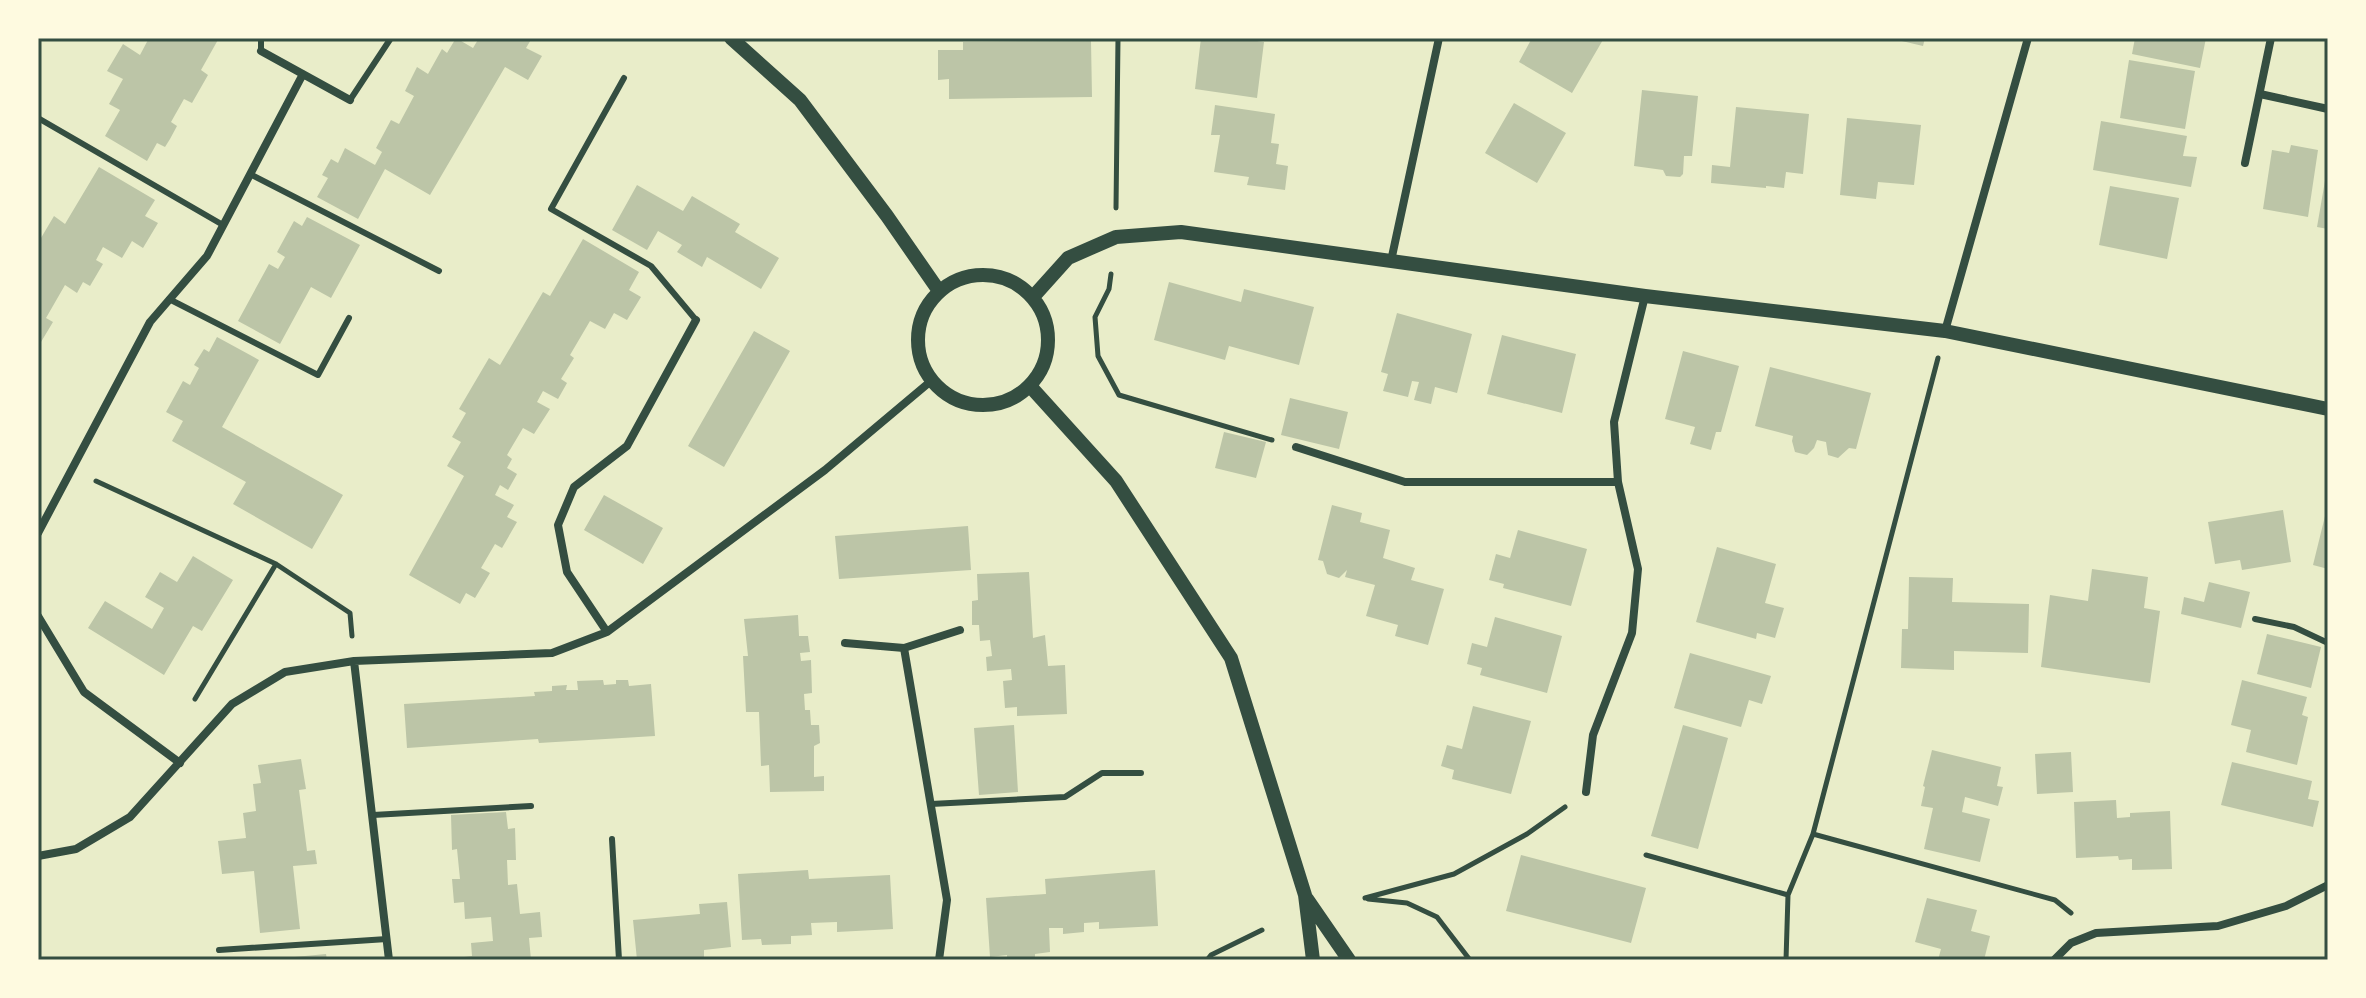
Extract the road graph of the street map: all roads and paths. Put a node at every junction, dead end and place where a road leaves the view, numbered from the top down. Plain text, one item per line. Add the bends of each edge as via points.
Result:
1 (261, 38) edge
2 (391, 38) edge
3 (731, 38) edge
4 (1118, 38) edge
5 (1439, 38) edge
6 (2028, 38) edge
7 (2271, 38) edge
8 (261, 51) joint
9 (303, 74) junction
10 (624, 78) dead end
11 (2260, 94) junction
12 (350, 100) joint
13 (2328, 109) edge
14 (38, 118) edge
15 (2245, 163) dead end
16 (250, 174) junction
17 (223, 225) junction
18 (1116, 237) junction
19 (1391, 261) junction
20 (439, 271) dead end
21 (939, 291) junction
22 (1645, 296) junction
23 (1033, 297) junction
24 (169, 299) junction
25 (349, 318) dead end
26 (696, 320) joint
27 (1945, 331) junction
28 (931, 381) junction
29 (1030, 386) junction
30 (2328, 409) edge
31 (1296, 447) joint
32 (71, 470) junction
33 (1618, 482) junction
34 (38, 533) edge
35 (276, 564) junction
36 (38, 616) edge
37 (2255, 619) dead end
38 (960, 630) dead end
39 (607, 632) junction
40 (845, 643) dead end
41 (2328, 643) edge
42 (904, 648) junction
43 (354, 661) junction
44 (164, 751) junction
45 (180, 763) junction
46 (1141, 773) dead end
47 (1586, 792) joint
48 (931, 804) junction
49 (531, 806) dead end
50 (373, 815) junction
51 (1813, 834) junction
52 (612, 839) dead end
53 (1646, 855) dead end
54 (38, 856) edge
55 (2328, 885) edge
56 (1305, 895) junction
57 (1788, 895) junction
58 (1262, 930) dead end
59 (2096, 933) junction
60 (387, 939) junction
61 (219, 950) dead end
62 (389, 960) edge
63 (619, 960) edge
64 (939, 960) edge
65 (1207, 960) edge
66 (1313, 960) edge
67 (1349, 960) edge
68 (1470, 960) edge
69 (1786, 960) edge
70 (2054, 960) edge

1 - 8 lane
2 - 12 lane
3 - 21 street via 800,100
4 - 18 path
5 - 19 street
6 - 27 street
7 - 11 street
8 - 9 street
9 - 12 street
9 - 16 street
10 - 26 lane via 551,209 651,266
11 - 13 street
11 - 15 street
14 - 17 lane
16 - 17 street
16 - 20 lane
17 - 24 street via 207,256
18 - 19 street via 1181,232
18 - 23 street via 1068,258
18 - 31 path via 1109,289 1095,317 1098,356 1119,395
19 - 22 street
21 - 23 street via 981,274 1004,277
21 - 28 street via 919,324 918,346
22 - 27 street
22 - 33 street via 1614,422
23 - 29 street via 1045,316 1049,339
24 - 25 lane via 318,375
24 - 32 street via 150,322
26 - 39 street via 627,446 574,487 558,525 567,572
27 - 30 street
27 - 51 path
28 - 29 street via 959,401 983,405 1006,401
28 - 39 street via 825,470
29 - 56 street via 1116,481 1231,658
31 - 33 street via 1405,482
32 - 34 street
32 - 35 path
33 - 47 street via 1638,569 1632,633 1593,735
35 - 43 path via 350,613
35 - 44 path
36 - 44 street via 84,692
37 - 41 lane via 2294,627
38 - 42 street
39 - 43 street via 552,653
40 - 42 street
42 - 48 street
43 - 45 street via 285,672 232,704
43 - 50 street
44 - 45 street
45 - 54 street via 130,817 76,849
46 - 48 lane via 1102,773 1065,797
47 - 68 path via 1527,834 1454,874 1365,898 1407,903 1437,917
48 - 64 street via 947,900
49 - 50 lane
50 - 60 street
51 - 57 path
51 - 59 path via 2055,900
52 - 63 lane
53 - 57 path
55 - 59 street via 2286,906 2218,926
56 - 66 street
56 - 67 street
57 - 69 path
58 - 65 path
59 - 70 street via 2071,943
60 - 61 lane
60 - 62 street

